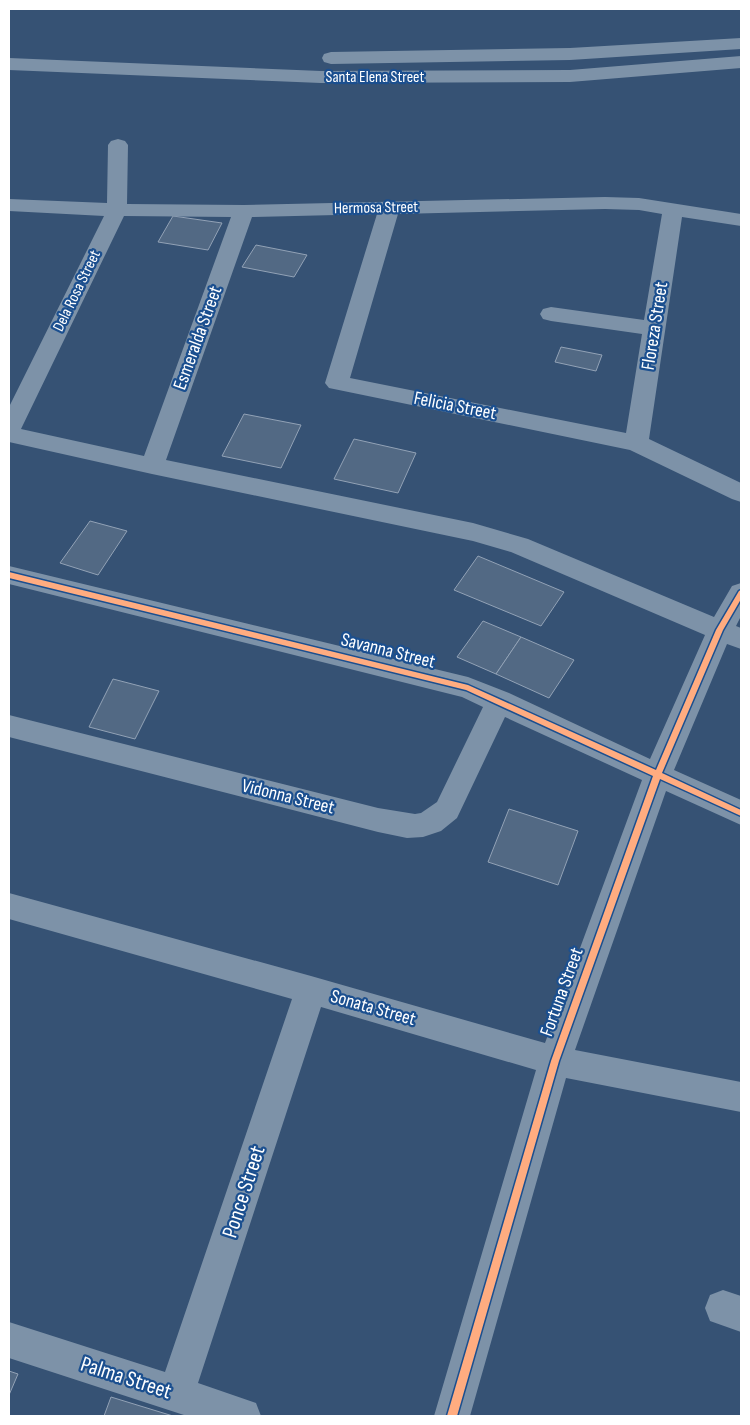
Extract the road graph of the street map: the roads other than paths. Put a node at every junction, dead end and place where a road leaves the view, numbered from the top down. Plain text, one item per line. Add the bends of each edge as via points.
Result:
1 (741, 42) edge
2 (9, 47) edge
3 (188, 54) dead end
4 (316, 58) dead end
5 (741, 62) edge
6 (9, 64) edge
7 (118, 145) dead end
8 (9, 205) edge
9 (389, 208) junction
10 (673, 209) junction
11 (117, 210) junction
12 (244, 211) junction
13 (741, 220) edge
14 (551, 314) dead end
15 (654, 329) junction
16 (9, 432) edge
17 (636, 443) junction
18 (152, 466) junction
19 (741, 493) edge
20 (9, 574) edge
21 (741, 593) edge
22 (731, 634) edge
23 (499, 701) junction
24 (9, 726) edge
25 (658, 774) junction
26 (741, 813) edge
27 (9, 906) edge
28 (311, 990) junction
29 (555, 1061) junction
30 (741, 1097) edge
31 (9, 1340) edge
32 (176, 1395) junction
33 (243, 1416) edge
34 (452, 1416) edge

1 - 4 street, Santa Elena Street via 570,54
2 - 3 street
5 - 6 street, Santa Elena Street via 570,76 321,77
7 - 11 street, Dela Rosa Street
8 - 11 street, Hermosa Street
9 - 10 street, Hermosa Street via 605,203
9 - 12 street, Hermosa Street
9 - 17 street, Felicia Street via 338,383
10 - 13 street, Hermosa Street
10 - 15 street, Floreza Street
11 - 12 street, Hermosa Street
11 - 16 street, Dela Rosa Street
12 - 18 street, Esmeralda Street
14 - 15 street
15 - 17 street, Floreza Street
16 - 18 street
17 - 19 street, Felicia Street
18 - 22 street via 472,532 519,545
20 - 23 street, Savanna Street via 440,680
21 - 22 street, Fortuna Street
22 - 25 street, Fortuna Street
23 - 24 street, Vidonna Street via 447,810 436,821 422,826 378,820
23 - 25 street, Savanna Street
25 - 26 street, Savanna Street
25 - 29 street, Fortuna Street
27 - 28 street, Sonata Street
28 - 29 street, Sonata Street
28 - 32 street, Ponce Street
29 - 30 street, Sonata Street
29 - 34 street, Fortuna Street
31 - 32 street, Palma Street
32 - 33 street, Palma Street

